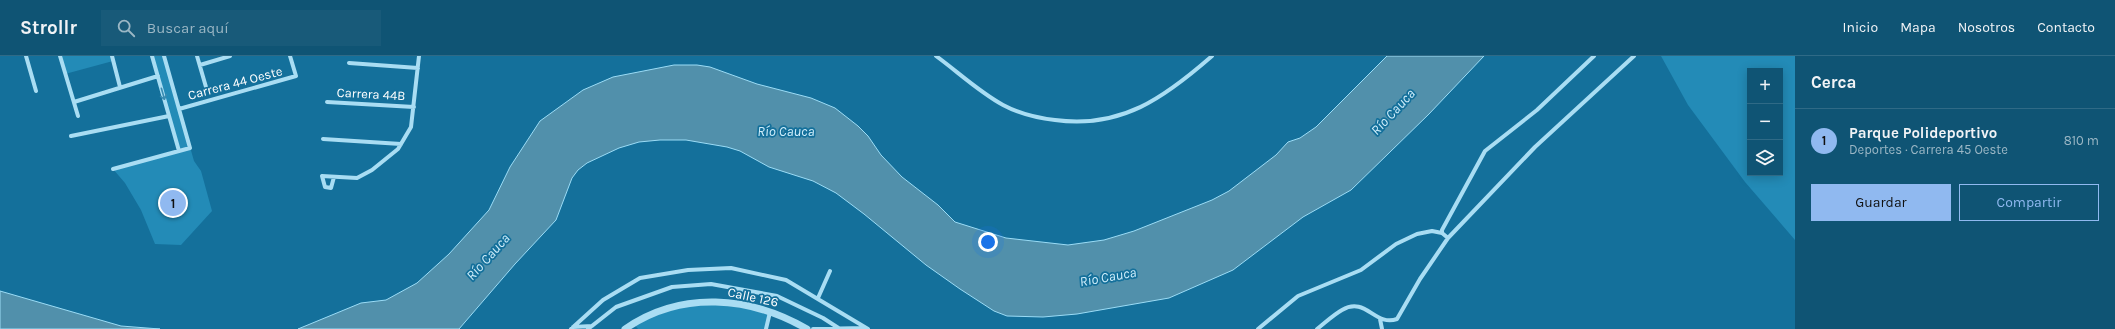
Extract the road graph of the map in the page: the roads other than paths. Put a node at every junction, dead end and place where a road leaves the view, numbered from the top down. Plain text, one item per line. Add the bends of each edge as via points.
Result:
1 (26, 56) edge
2 (60, 56) edge
3 (112, 56) edge
4 (152, 56) edge
5 (164, 56) edge
6 (197, 56) edge
7 (230, 56) edge
8 (290, 56) edge
9 (420, 56) edge
10 (936, 56) edge
11 (1212, 56) edge
12 (1594, 56) edge
13 (1634, 56) edge
14 (349, 63) dead end
15 (200, 65) junction
16 (418, 68) junction
17 (158, 76) junction
18 (120, 87) junction
19 (206, 88) dead end
20 (36, 91) dead end
21 (74, 102) junction
22 (327, 102) dead end
23 (414, 107) junction
24 (179, 108) junction
25 (78, 116) dead end
26 (169, 116) junction
27 (71, 136) dead end
28 (323, 139) dead end
29 (401, 144) junction
30 (179, 151) junction
31 (113, 169) dead end
32 (334, 178) dead end
33 (1442, 233) junction
34 (1448, 238) junction
35 (830, 270) dead end
36 (818, 298) junction
37 (770, 311) junction
38 (790, 319) junction
39 (1380, 319) junction
40 (592, 326) junction
41 (571, 328) edge
42 (839, 328) edge
43 (867, 328) edge
44 (588, 329) edge
45 (624, 329) edge
46 (766, 329) edge
47 (796, 329) edge
48 (807, 329) edge
49 (813, 329) edge
50 (1258, 329) edge
51 (1317, 329) edge
52 (1382, 329) edge

1 - 20 street
2 - 21 street
3 - 18 street
4 - 17 street
5 - 24 street
6 - 15 street
7 - 15 street
8 - 24 street, Carrera 44 Oeste via 296,76
9 - 16 street
10 - 11 street via 1003,105 1037,118 1078,123 1103,121 1130,112 1164,94
12 - 33 street via 1537,110 1485,151
13 - 34 street via 1535,147
14 - 16 street
15 - 19 street
16 - 23 street
17 - 18 street
17 -> 26 street
18 - 21 street
21 - 25 street
22 - 23 street, Carrera 44B
23 - 29 street via 411,127
24 - 30 street via 190,148
26 - 27 street
26 - 30 street
28 - 29 street
29 - 32 street via 372,170 357,178
30 - 31 street
33 - 34 street
33 - 50 street via 1432,231 1417,234 1396,244 1361,270 1298,296
34 - 39 street via 1397,319
35 - 36 street
36 - 41 street via 786,280 731,268 688,270 640,278 603,300
36 - 43 street
37 - 38 street, Calle 126
37 - 45 street, Calle 126 via 722,302 697,302 648,315
37 - 46 street
38 - 47 street
38 - 48 street, Calle 126
39 - 51 street via 1368,309 1357,306 1343,309
39 - 52 street
40 - 41 street
40 - 42 street via 616,307 672,287 711,284 777,296
40 - 44 street
42 - 43 street
42 - 49 street

